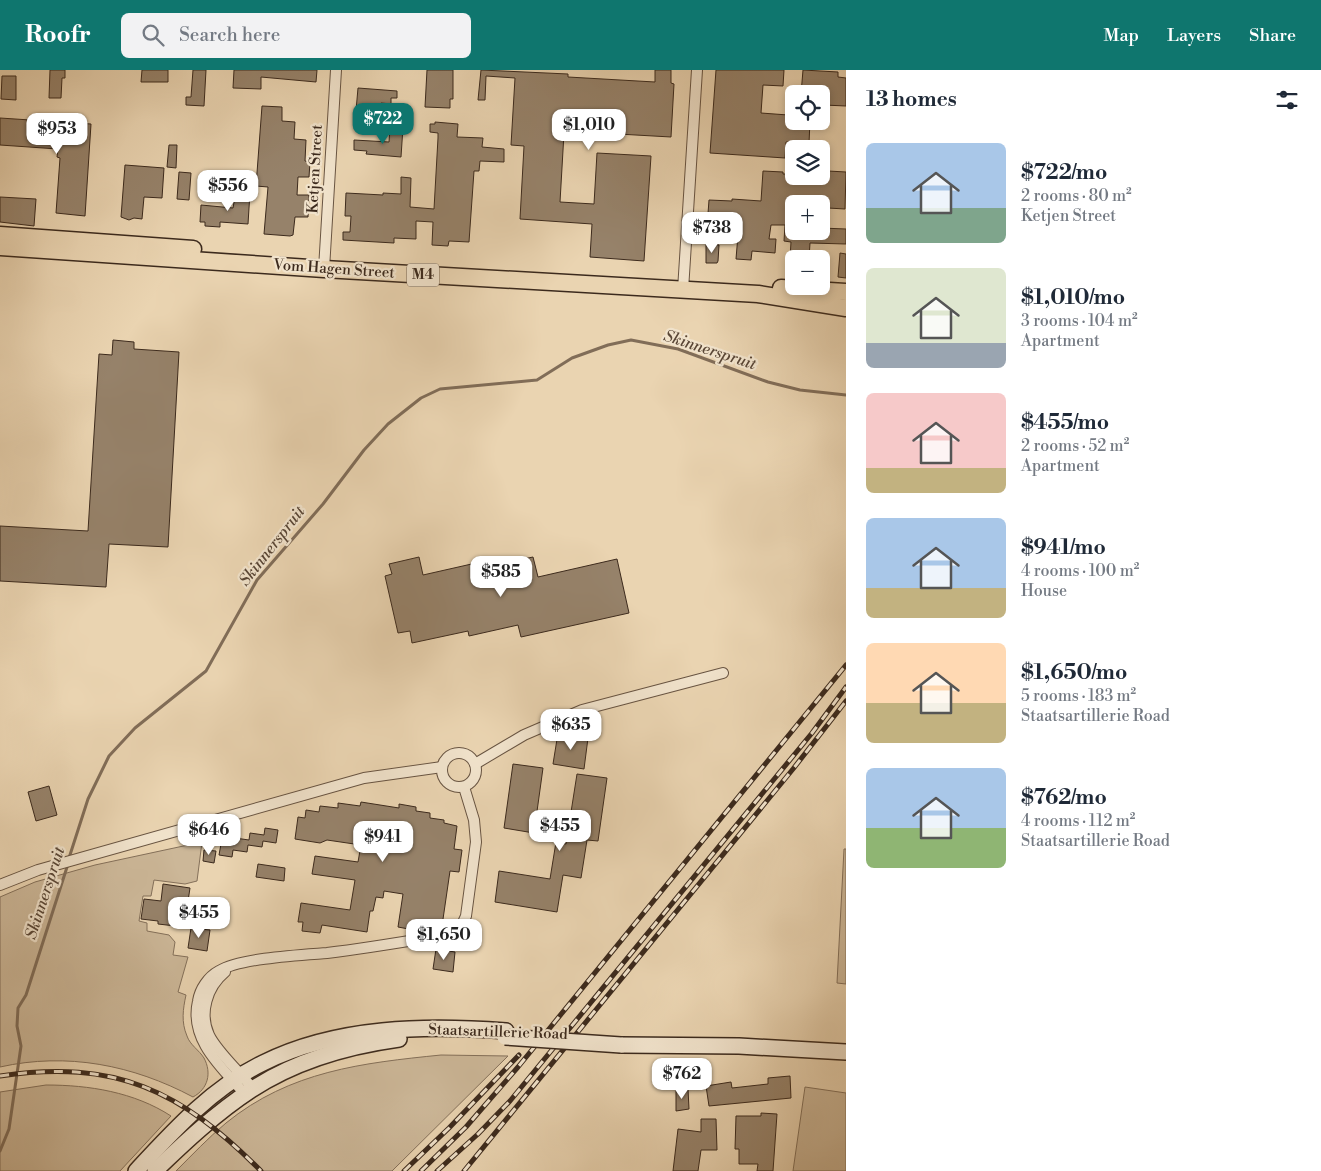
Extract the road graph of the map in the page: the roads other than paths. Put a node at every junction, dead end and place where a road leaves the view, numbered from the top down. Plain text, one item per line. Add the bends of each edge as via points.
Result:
1 (336, 70) edge
2 (698, 70) edge
3 (0, 234) edge
4 (0, 247) edge
5 (325, 264) junction
6 (684, 285) junction
7 (846, 292) edge
8 (846, 308) edge
9 (723, 673) dead end
10 (475, 764) junction
11 (442, 767) junction
12 (464, 787) junction
13 (0, 885) edge
14 (506, 1034) junction
15 (621, 1041) junction
16 (846, 1045) edge
17 (846, 1052) edge
18 (238, 1078) junction
19 (249, 1091) junction
20 (136, 1171) edge
21 (155, 1171) edge

1 - 5 street, Ketjen Street
2 - 6 street
3 - 5 main road, Vom Hagen Street / M4
4 - 5 main road, Vom Hagen Street / M4
5 - 6 main road, Vom Hagen Street / M4
6 - 7 main road, Vom Hagen Street / M4
6 - 8 main road, Vom Hagen Street / M4
9 - 10 street via 582,710 524,735
10 - 11 street via 461,753 445,759
10 - 12 street via 472,782
11 - 12 street via 442,776 447,783
11 - 13 street via 364,778 92,854
12 - 18 street via 474,820 476,842 466,916 459,929 451,934 380,947 234,965 220,970 206,983 199,996 196,1016 201,1038 211,1055
14 - 15 street, Staatsartillerie Road
14 - 18 street, Staatsartillerie Road via 464,1028 370,1032 293,1050
14 - 19 street, Staatsartillerie Road via 377,1042 319,1057
15 - 16 street, Staatsartillerie Road via 774,1040
15 - 17 street, Staatsartillerie Road
18 - 19 street
18 - 20 street, Staatsartillerie Road via 181,1123
19 - 21 street, Staatsartillerie Road via 194,1134

